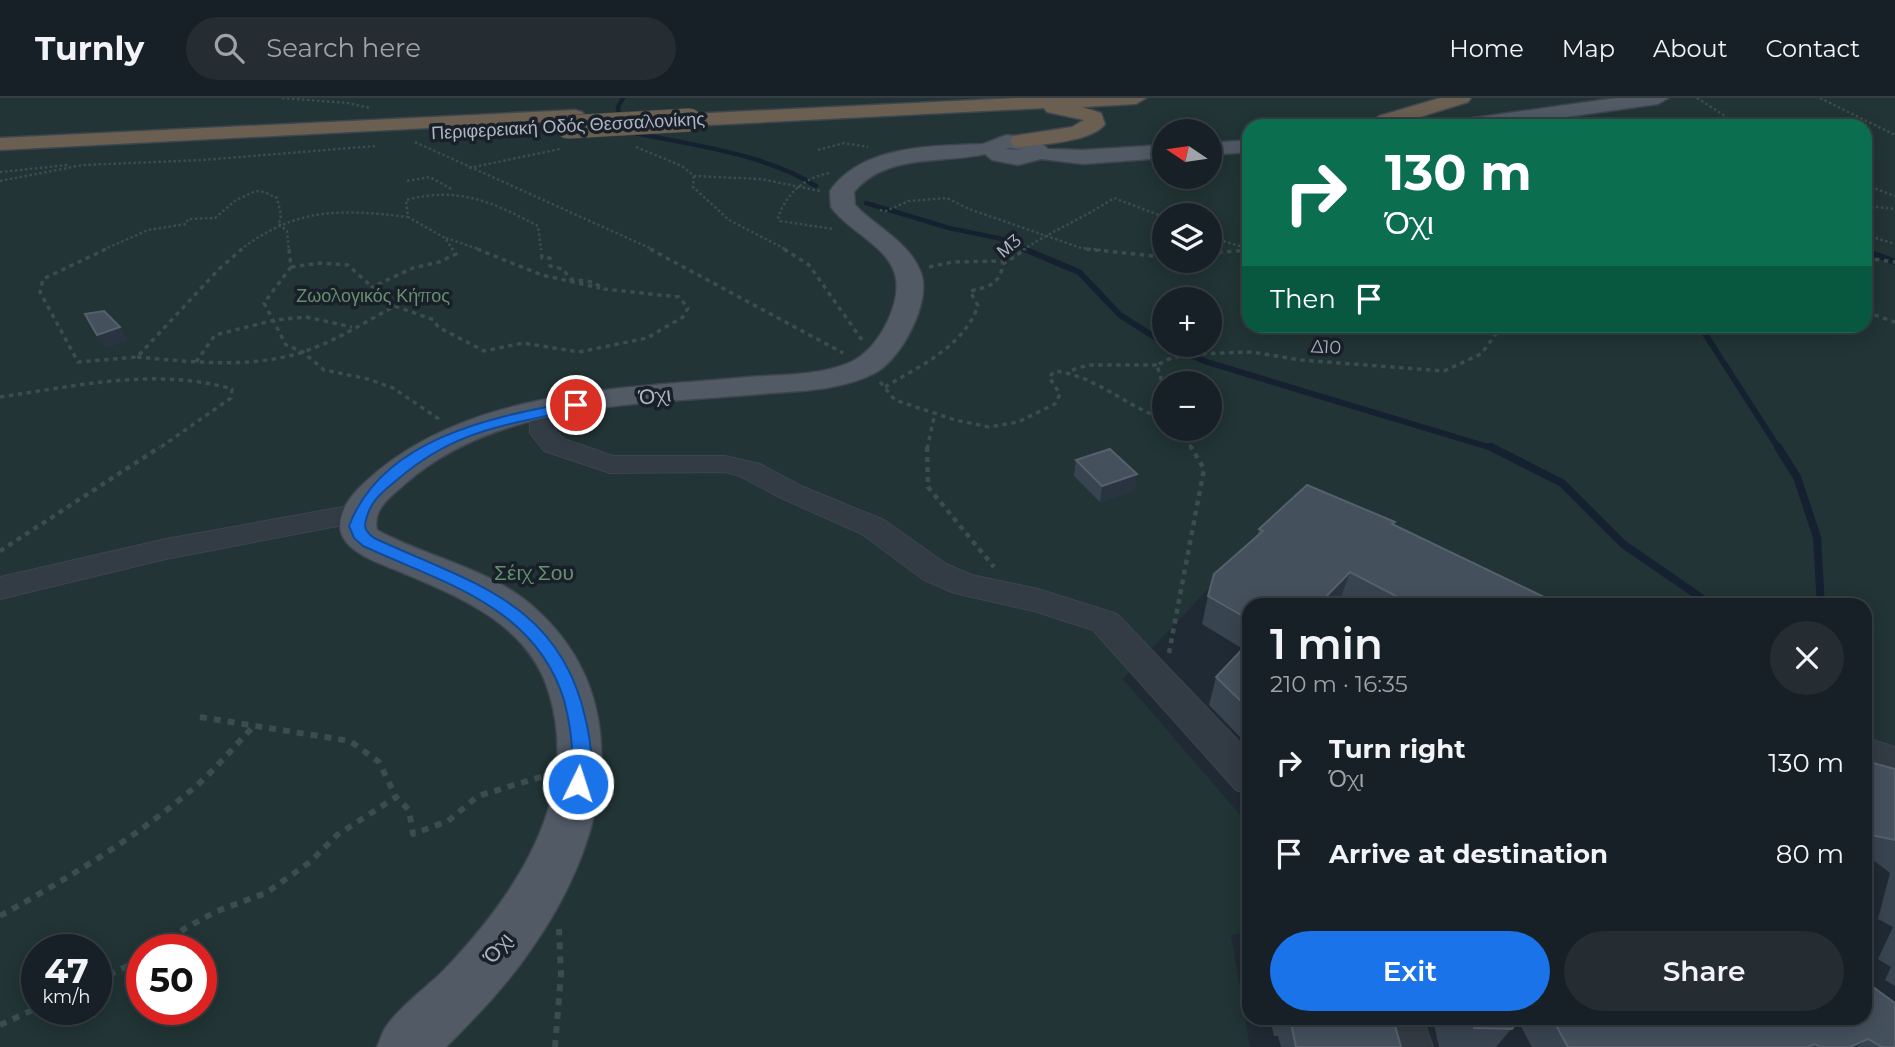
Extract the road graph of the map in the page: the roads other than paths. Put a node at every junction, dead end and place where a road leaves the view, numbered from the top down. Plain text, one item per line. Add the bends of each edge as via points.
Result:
1 (919, 98) edge
2 (1136, 98) edge
3 (1461, 98) edge
4 (1658, 98) edge
5 (968, 105) junction
6 (692, 115) junction
7 (1389, 119) edge
8 (1509, 119) edge
9 (569, 130) junction
10 (0, 144) edge
11 (1242, 147) edge
12 (1222, 148) edge
13 (1034, 151) junction
14 (1152, 153) edge
15 (0, 155) edge
16 (543, 410) junction
17 (359, 513) junction
18 (0, 588) edge
19 (1872, 755) edge
20 (1895, 762) edge
21 (1242, 770) edge
22 (1872, 771) edge
23 (1895, 777) edge
24 (1402, 1025) edge
25 (406, 1047) edge
26 (1409, 1047) edge

1 - 6 highway, Περιφερειακή Οδός Θεσσαλονίκης
2 - 5 highway, Περιφερειακή Οδός Θεσσαλονίκης
3 - 7 highway
4 - 8 main road
5 - 6 highway, Περιφερειακή Οδός Θεσσαλονίκης
5 - 13 highway via 1062,108 1095,119 1093,126
6 - 9 highway, Περιφερειακή Οδός Θεσσαλονίκης, bridge
9 - 10 highway, Περιφερειακή Οδός Θεσσαλονίκης
9 - 15 highway, Περιφερειακή Οδός Θεσσαλονίκης
11 - 12 main road
13 - 14 main road via 1083,157
13 - 16 main road, Όχι via 926,154 864,171 842,191 848,212 887,245 907,272 909,292 875,377 848,372
16 - 17 main road, Όχι via 487,424 440,443 385,482
16 - 21 street via 544,433 554,445 587,459 610,465 725,464 750,470 873,527 935,572 965,585 1074,610 1105,622
17 - 18 street via 166,548
17 - 25 main road, Όχι via 356,526 363,538 489,597 522,619 541,638 564,674 580,734 581,763 565,831 548,873 491,957
19 - 20 street
22 - 23 street
24 - 26 street

